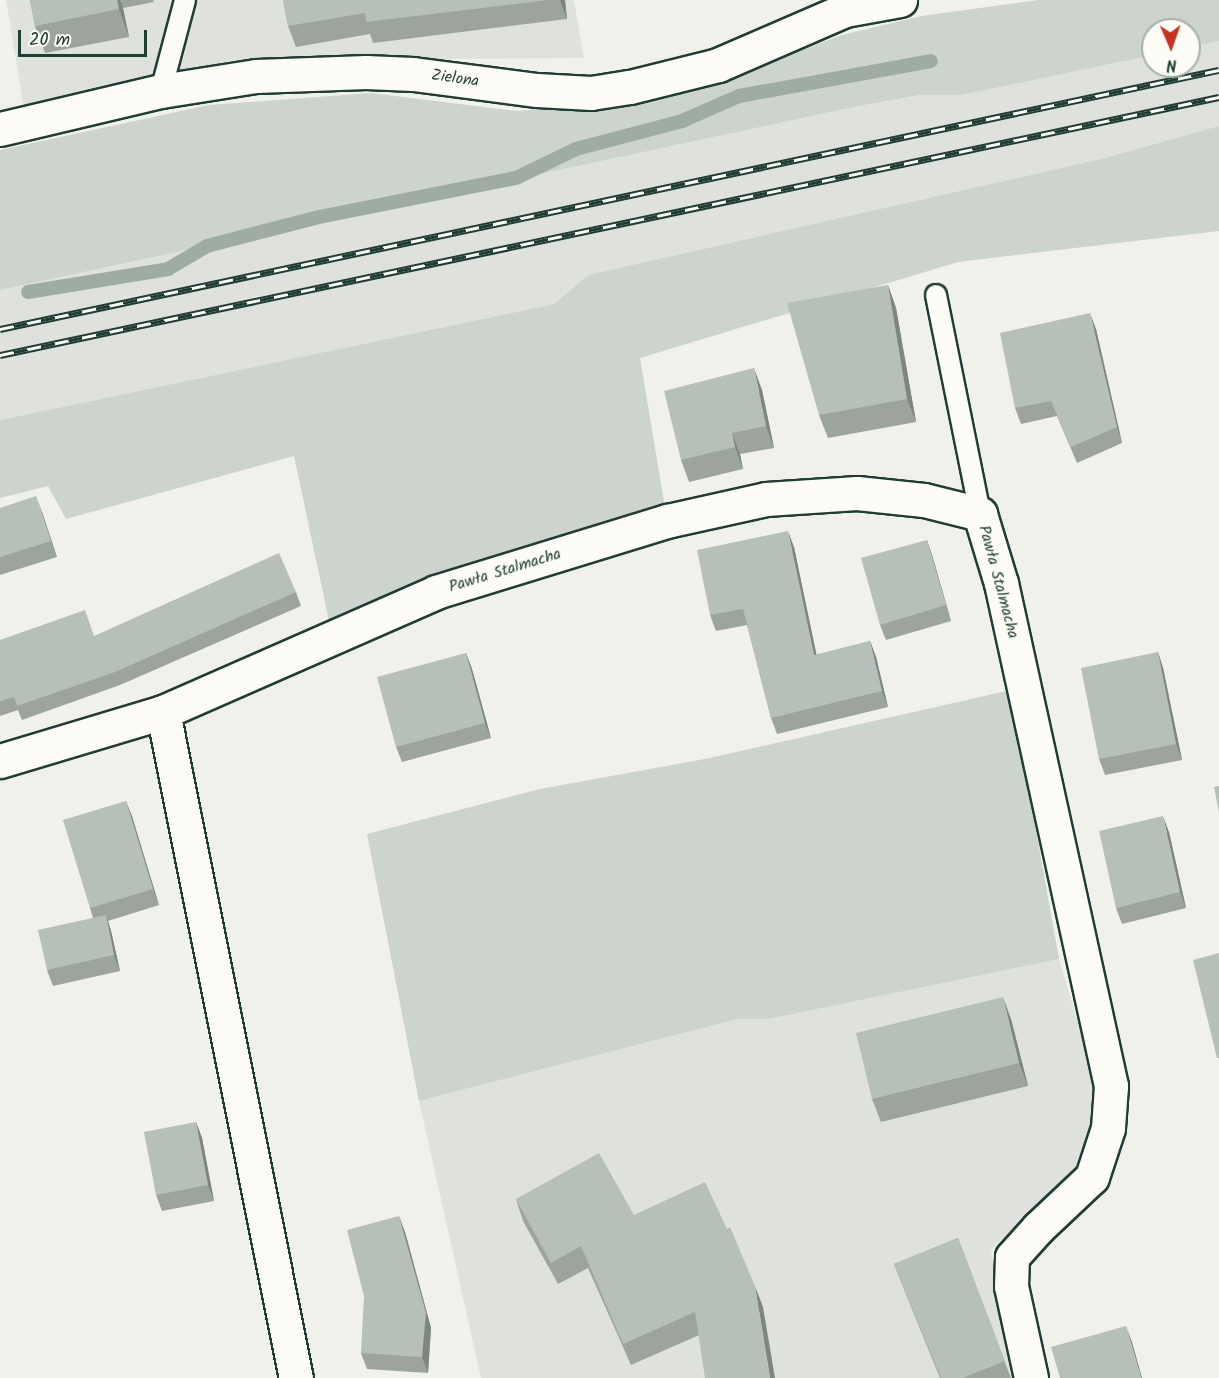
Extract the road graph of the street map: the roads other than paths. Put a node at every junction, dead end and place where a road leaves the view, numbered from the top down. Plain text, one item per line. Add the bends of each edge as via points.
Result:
1 (185, 0) edge
2 (900, 0) edge
3 (161, 91) junction
4 (0, 129) edge
5 (936, 295) dead end
6 (980, 513) junction
7 (163, 712) junction
8 (0, 761) edge
9 (296, 1378) edge
10 (1031, 1378) edge

1 - 3 lane
2 - 3 street, Zielona via 845,10 718,65 591,93 366,72 256,76
3 - 4 street, Zielona
5 - 6 lane
6 - 7 street, Pawła Stalmacha via 924,500 857,493 766,499 667,521 436,592
6 - 10 street, Pawła Stalmacha via 1001,583 1111,1086 1108,1128 1092,1177 1012,1257 1011,1286
7 - 8 street, Pawła Stalmacha
7 - 9 street

